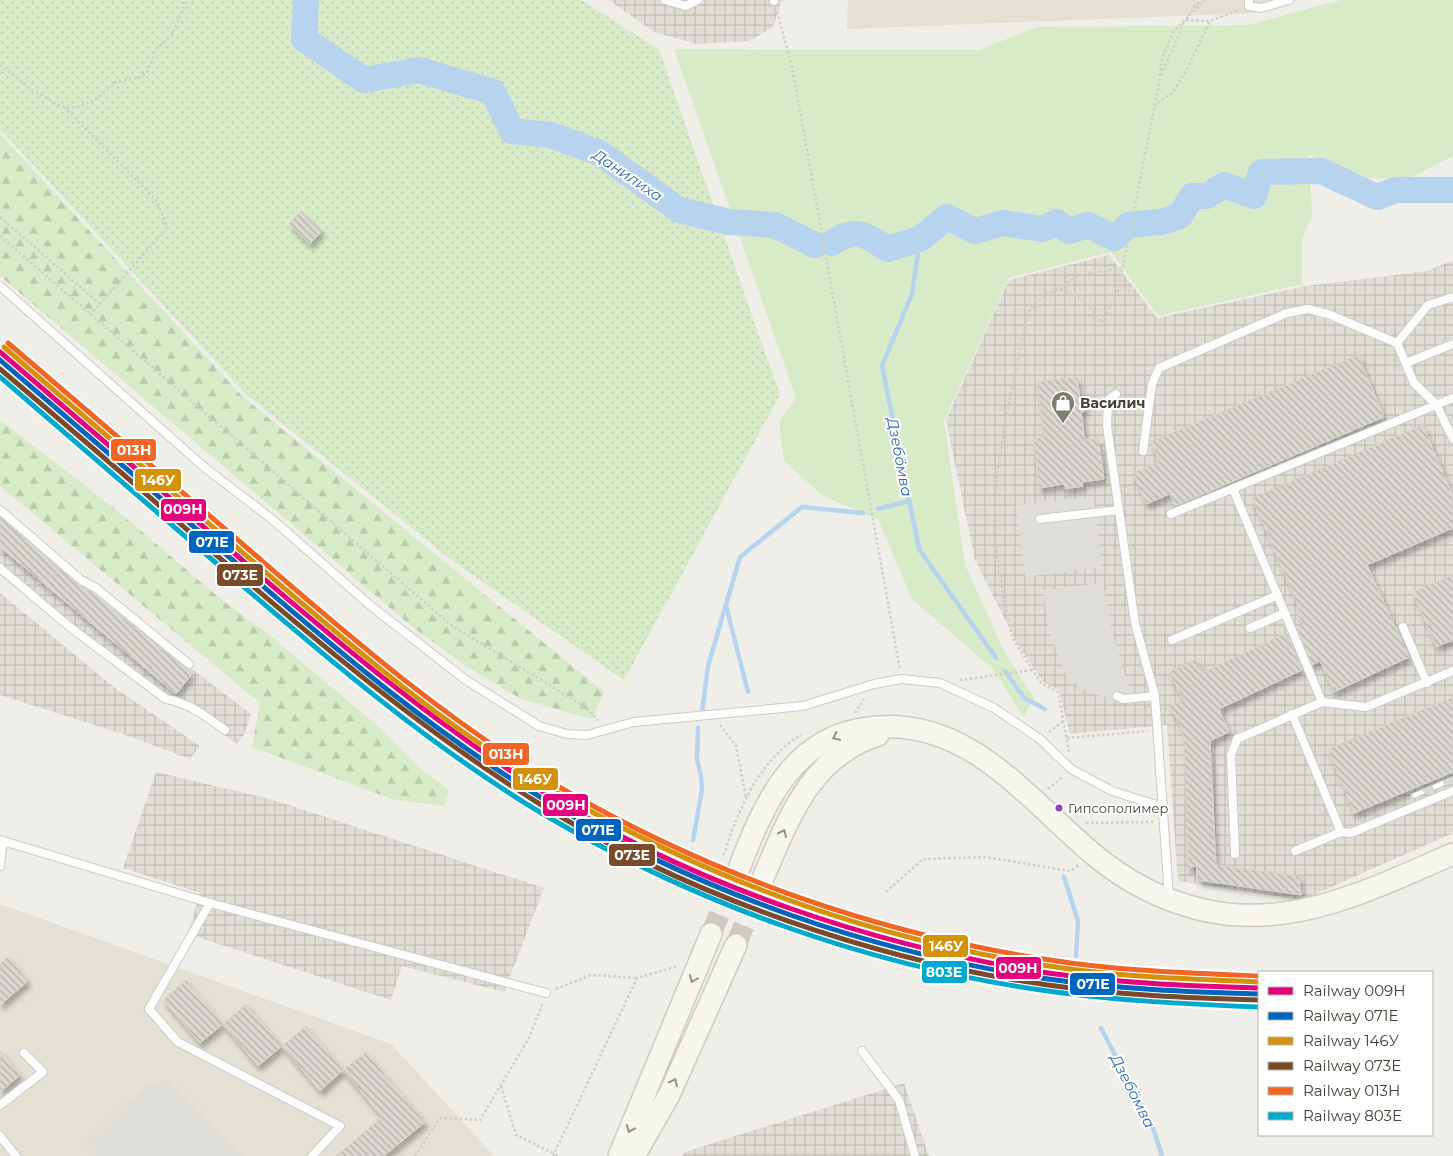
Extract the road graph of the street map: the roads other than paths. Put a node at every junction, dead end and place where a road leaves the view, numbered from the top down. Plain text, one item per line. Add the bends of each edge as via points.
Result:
1 (665, 0) edge
2 (698, 0) edge
3 (1289, 0) edge
4 (1249, 3) edge
5 (0, 286) edge
6 (1453, 297) edge
7 (1398, 342) junction
8 (1453, 344) edge
9 (1406, 363) junction
10 (1116, 394) dead end
11 (1453, 398) edge
12 (1436, 404) junction
13 (1453, 439) edge
14 (1143, 451) dead end
15 (1233, 489) junction
16 (0, 510) edge
17 (1119, 510) junction
18 (1171, 514) dead end
19 (1040, 519) dead end
20 (0, 568) edge
21 (1278, 596) junction
22 (1285, 613) junction
23 (1404, 627) dead end
24 (1250, 628) dead end
25 (1172, 640) dead end
26 (189, 664) dead end
27 (1453, 672) edge
28 (1427, 682) junction
29 (1117, 696) dead end
30 (1155, 696) junction
31 (1322, 702) junction
32 (1292, 714) junction
33 (918, 729) junction
34 (226, 730) dead end
35 (1453, 791) edge
36 (1163, 807) junction
37 (1341, 832) junction
38 (1, 840) edge
39 (1295, 851) dead end
40 (1235, 854) dead end
41 (1453, 854) edge
42 (731, 864) tunnel mouth
43 (0, 866) edge
44 (763, 878) tunnel mouth
45 (1168, 899) junction
46 (210, 903) junction
47 (711, 934) tunnel mouth
48 (736, 945) tunnel mouth
49 (546, 992) road end
50 (862, 1051) dead end
51 (24, 1053) dead end
52 (0, 1105) edge
53 (0, 1136) edge
54 (16, 1156) edge
55 (312, 1156) edge
56 (619, 1156) edge
57 (634, 1156) edge
58 (915, 1156) edge

1 - 2 lane via 686,6
3 - 4 lane via 1261,8
5 - 36 lane via 204,467 273,520 371,606 466,680 539,726 567,734 587,735 634,722 803,706 901,679 940,683 994,708 1040,739 1071,769 1112,791
6 - 7 lane via 1428,305
7 - 9 lane
7 - 14 lane via 1308,309 1287,313 1168,363 1159,368 1152,384
8 - 9 lane
9 - 12 lane via 1414,383
10 - 17 lane via 1108,400 1107,426
11 - 12 lane
12 - 13 lane
12 - 15 lane
15 - 18 lane
15 - 21 lane
16 - 26 lane via 81,580 96,588
17 - 19 lane
17 - 30 lane via 1135,623
20 - 34 lane via 70,628 166,699 194,708
21 - 22 lane
21 - 25 lane
22 - 24 lane
22 - 31 lane
23 - 28 lane
27 - 28 lane
28 - 31 lane via 1366,708
29 - 30 lane via 1123,699
30 - 36 lane
31 - 32 lane
32 - 37 lane
32 - 40 lane via 1245,734 1233,745
33 -> 42 main road via 881,727 847,732 816,747 800,759 769,797
44 -> 33 main road via 796,806 807,787 831,760 865,739
33 - 45 main road via 969,748 998,769 1093,854 1126,878
35 - 37 lane via 1351,833
36 - 45 lane
37 - 39 lane
38 - 43 lane
38 - 46 lane
41 - 45 main road via 1368,891 1331,904 1283,914 1226,913
46 - 49 lane
46 - 55 lane via 149,1009 178,1042 340,1126
47 -> 56 main road
57 -> 48 main road via 669,1095
50 - 58 lane via 898,1100
51 - 52 lane via 43,1072
53 - 54 lane

